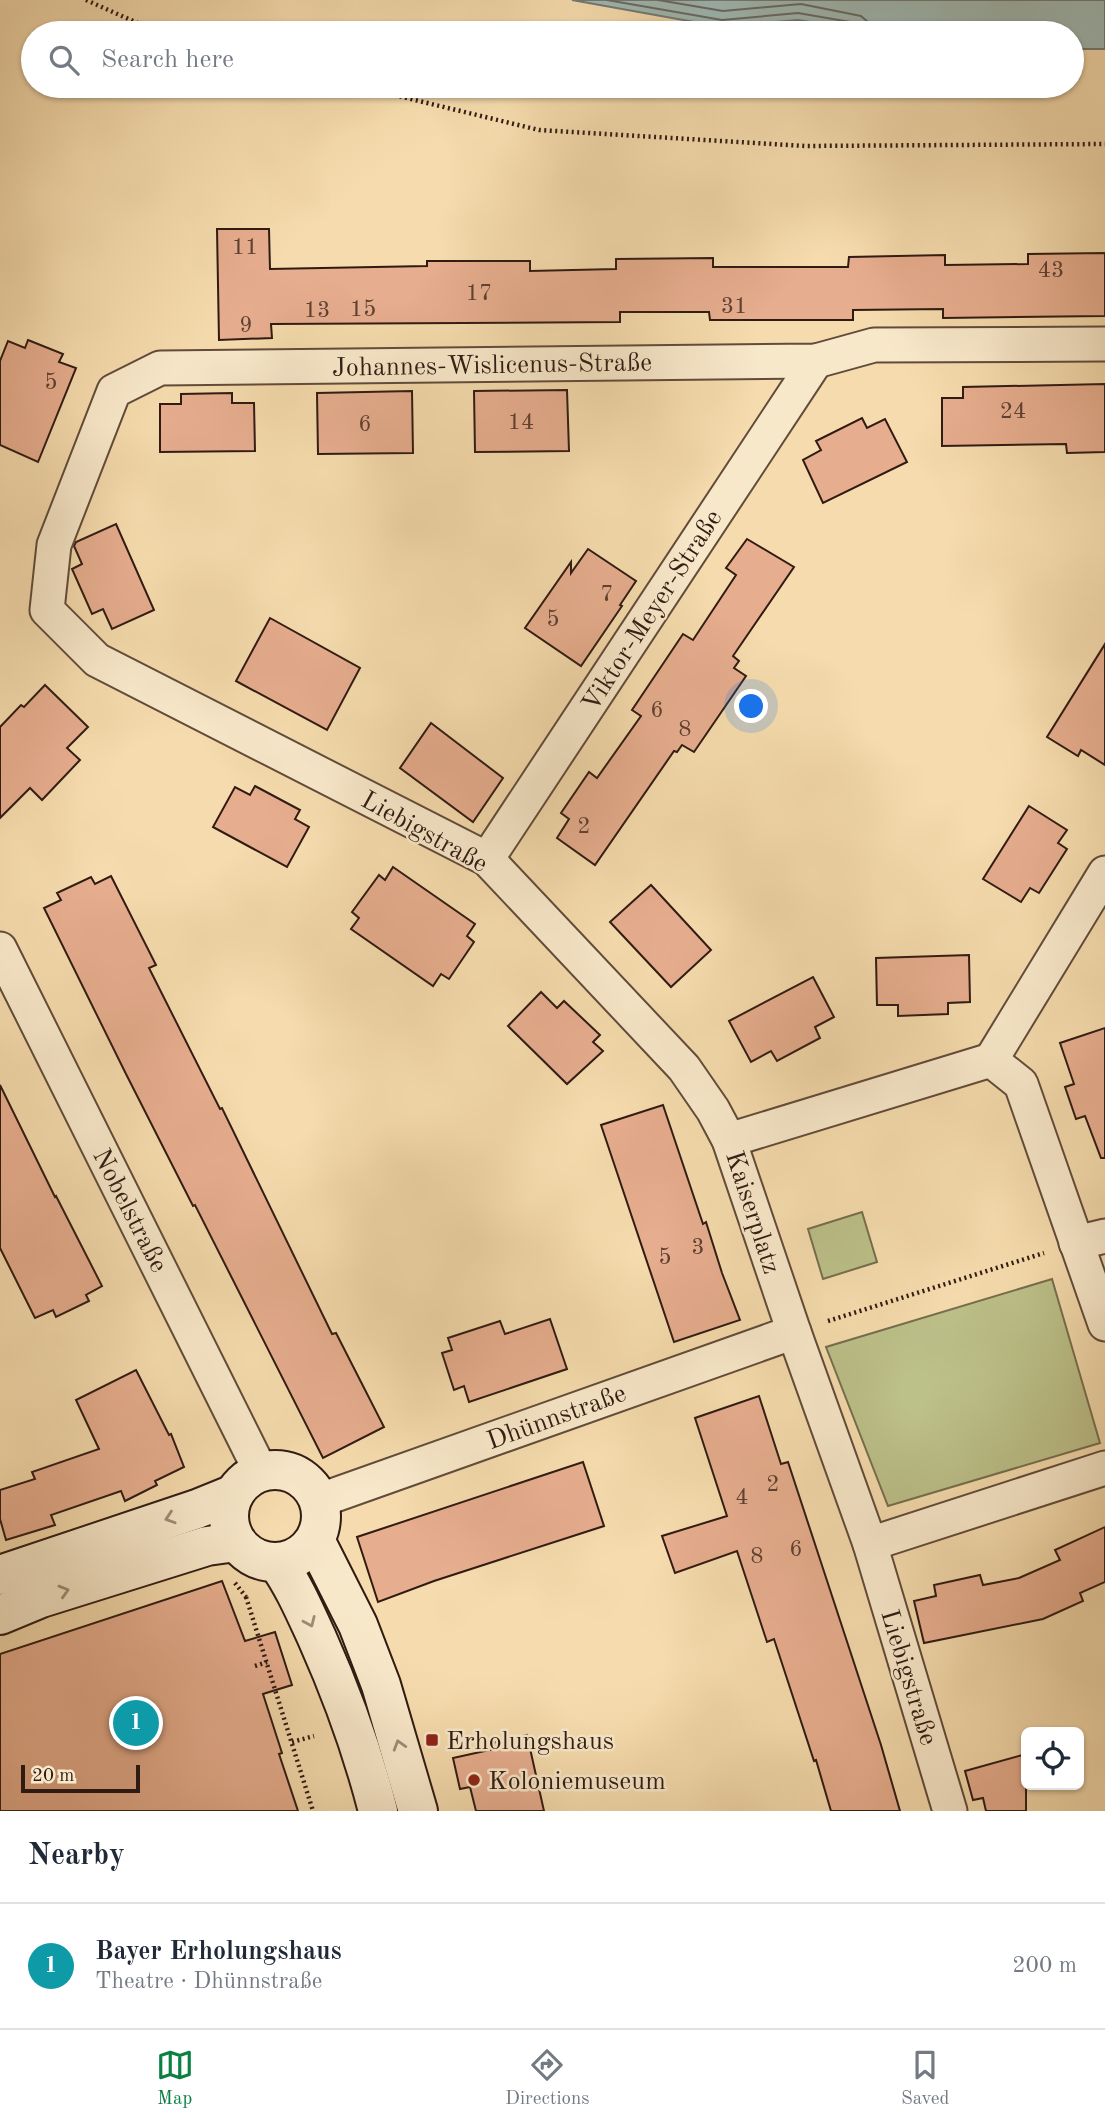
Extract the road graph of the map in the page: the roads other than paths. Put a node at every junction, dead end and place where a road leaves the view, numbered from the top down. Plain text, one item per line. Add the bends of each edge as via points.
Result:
1 (1105, 344) edge
2 (816, 361) junction
3 (47, 610) joint
4 (487, 859) junction
5 (1105, 873) edge
6 (0, 949) edge
7 (991, 1060) junction
8 (729, 1140) junction
9 (1090, 1240) edge
10 (1105, 1324) edge
11 (794, 1332) junction
12 (1105, 1468) edge
13 (248, 1483) junction
14 (318, 1501) junction
15 (315, 1540) junction
16 (236, 1542) junction
17 (870, 1544) junction
18 (277, 1562) junction
19 (0, 1574) edge
20 (0, 1615) edge
21 (378, 1811) edge
22 (418, 1811) edge
23 (950, 1811) edge

1 - 2 street, Johannes-Wislicenus-Straße via 874,345
2 - 3 street, Johannes-Wislicenus-Straße via 160,368 114,391 54,545
2 - 4 street, Viktor-Meyer-Straße
3 - 4 street, Liebigstraße via 97,660
4 - 8 street, Liebigstraße via 684,1068
5 - 7 street
6 - 13 street, Nobelstraße
7 - 8 street, Kaiserplatz
7 - 9 street via 1021,1084
8 - 11 street, Kaiserplatz
9 - 10 street
11 - 14 street, Dhünnstraße
11 - 17 street, Kaiserplatz
12 - 17 street
13 - 14 main road via 279,1470 310,1486
13 - 16 main road via 228,1518
13 -> 19 main road via 197,1509
14 - 15 main road via 320,1527
15 - 18 main road via 292,1559
22 -> 15 main road via 381,1685 358,1625
16 - 18 main road via 254,1558
20 -> 16 main road via 208,1546
17 - 23 street, Liebigstraße
18 -> 21 main road via 292,1583 335,1680

